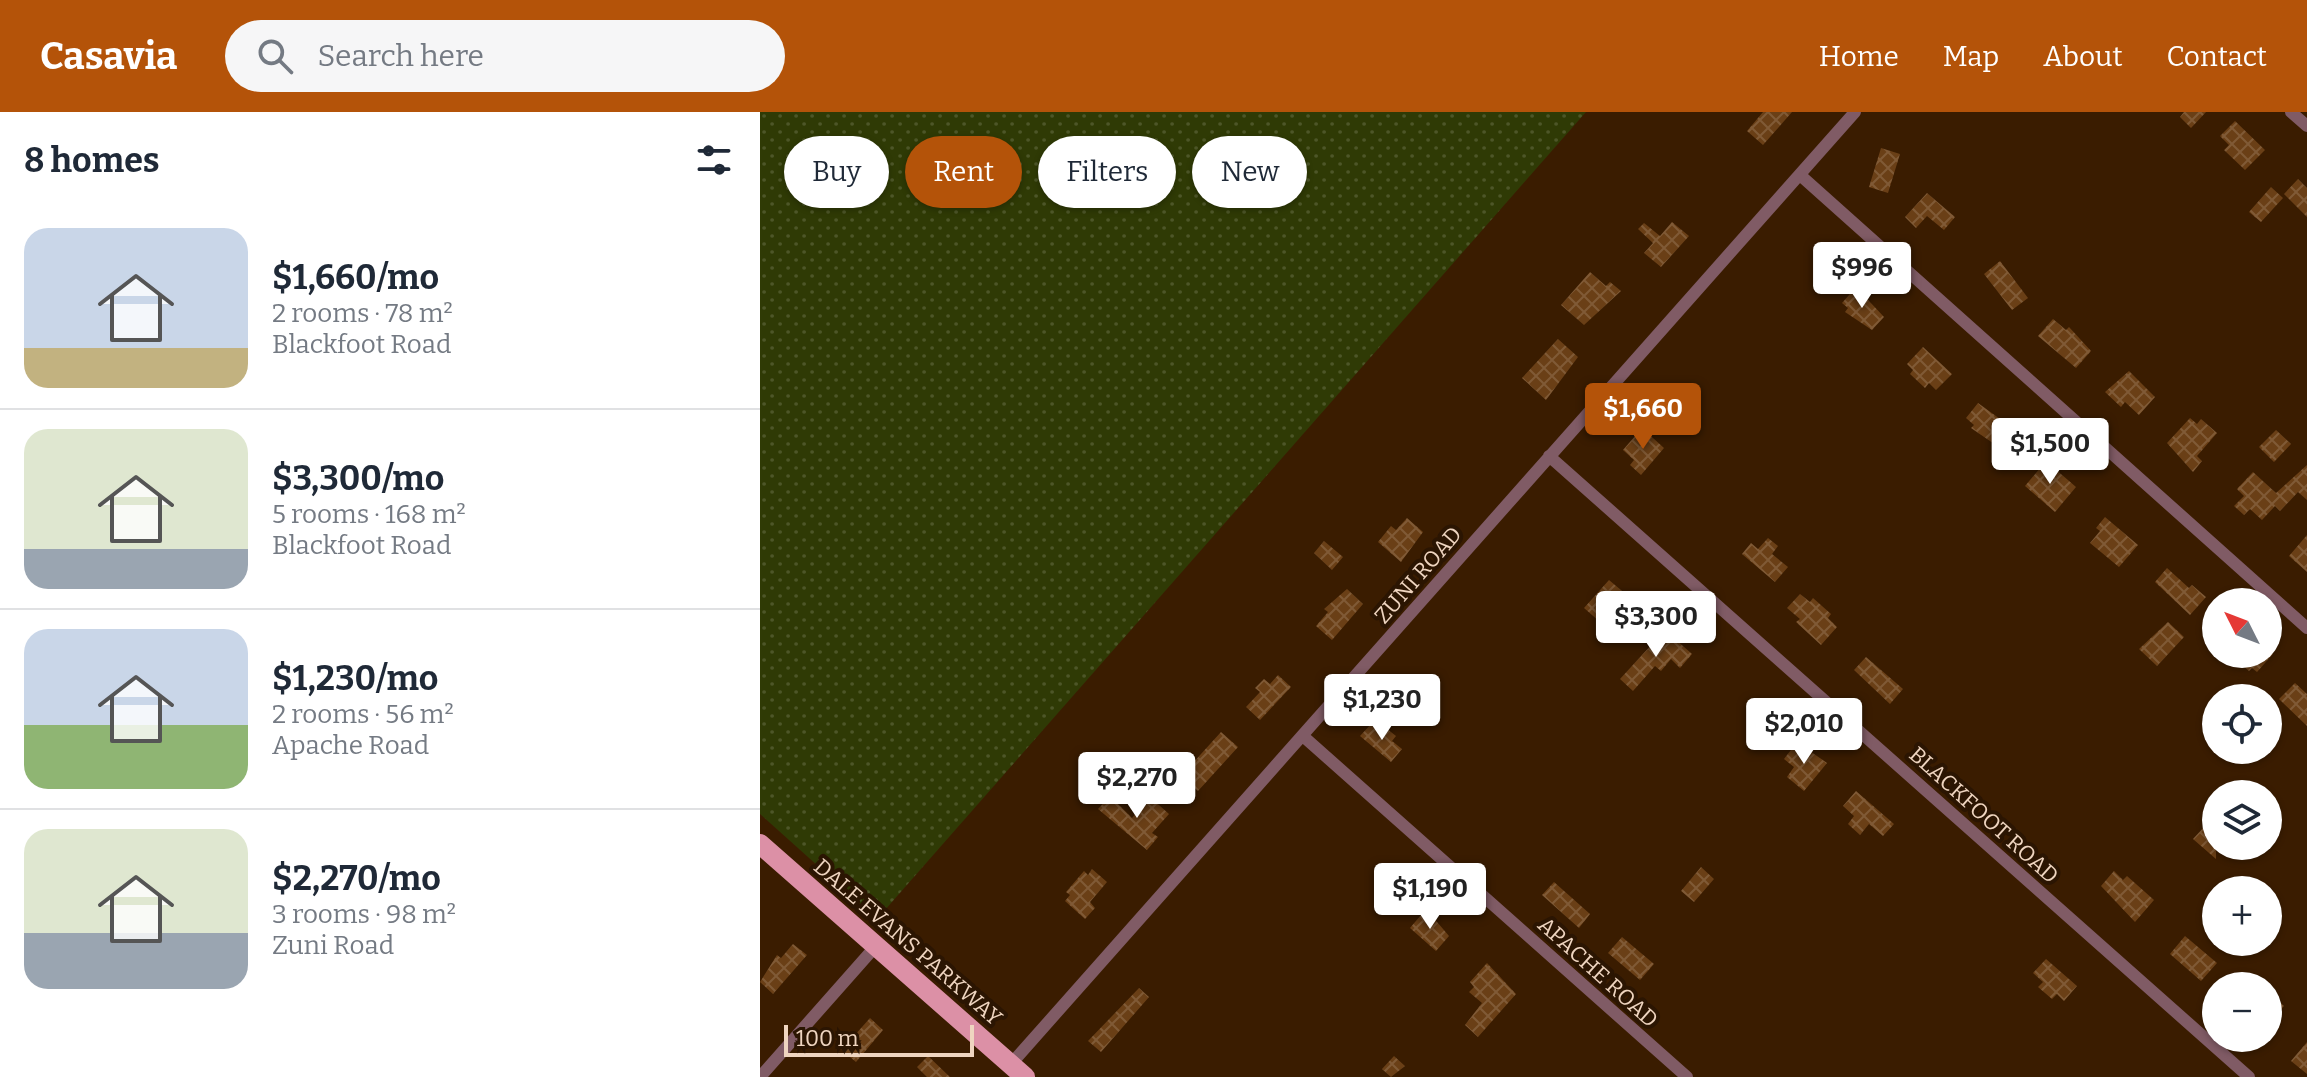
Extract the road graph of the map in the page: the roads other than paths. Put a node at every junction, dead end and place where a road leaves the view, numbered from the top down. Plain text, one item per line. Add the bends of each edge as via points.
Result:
1 (1855, 112) edge
2 (2291, 112) edge
3 (2307, 126) edge
4 (1800, 175) junction
5 (1549, 456) junction
6 (2307, 628) edge
7 (1304, 737) junction
8 (760, 844) edge
9 (875, 947) junction
10 (1018, 1071) edge
11 (760, 1077) edge
12 (1687, 1077) edge
13 (2249, 1077) edge

1 - 4 street, ZUNI ROAD
2 - 3 street
4 - 5 street, ZUNI ROAD
4 - 6 street
5 - 7 street, ZUNI ROAD
5 - 13 street, BLACKFOOT ROAD
7 - 10 street, ZUNI ROAD
7 - 12 street, APACHE ROAD
8 - 9 main road, DALE EVANS PARKWAY
9 - 10 main road, DALE EVANS PARKWAY
9 - 11 street

